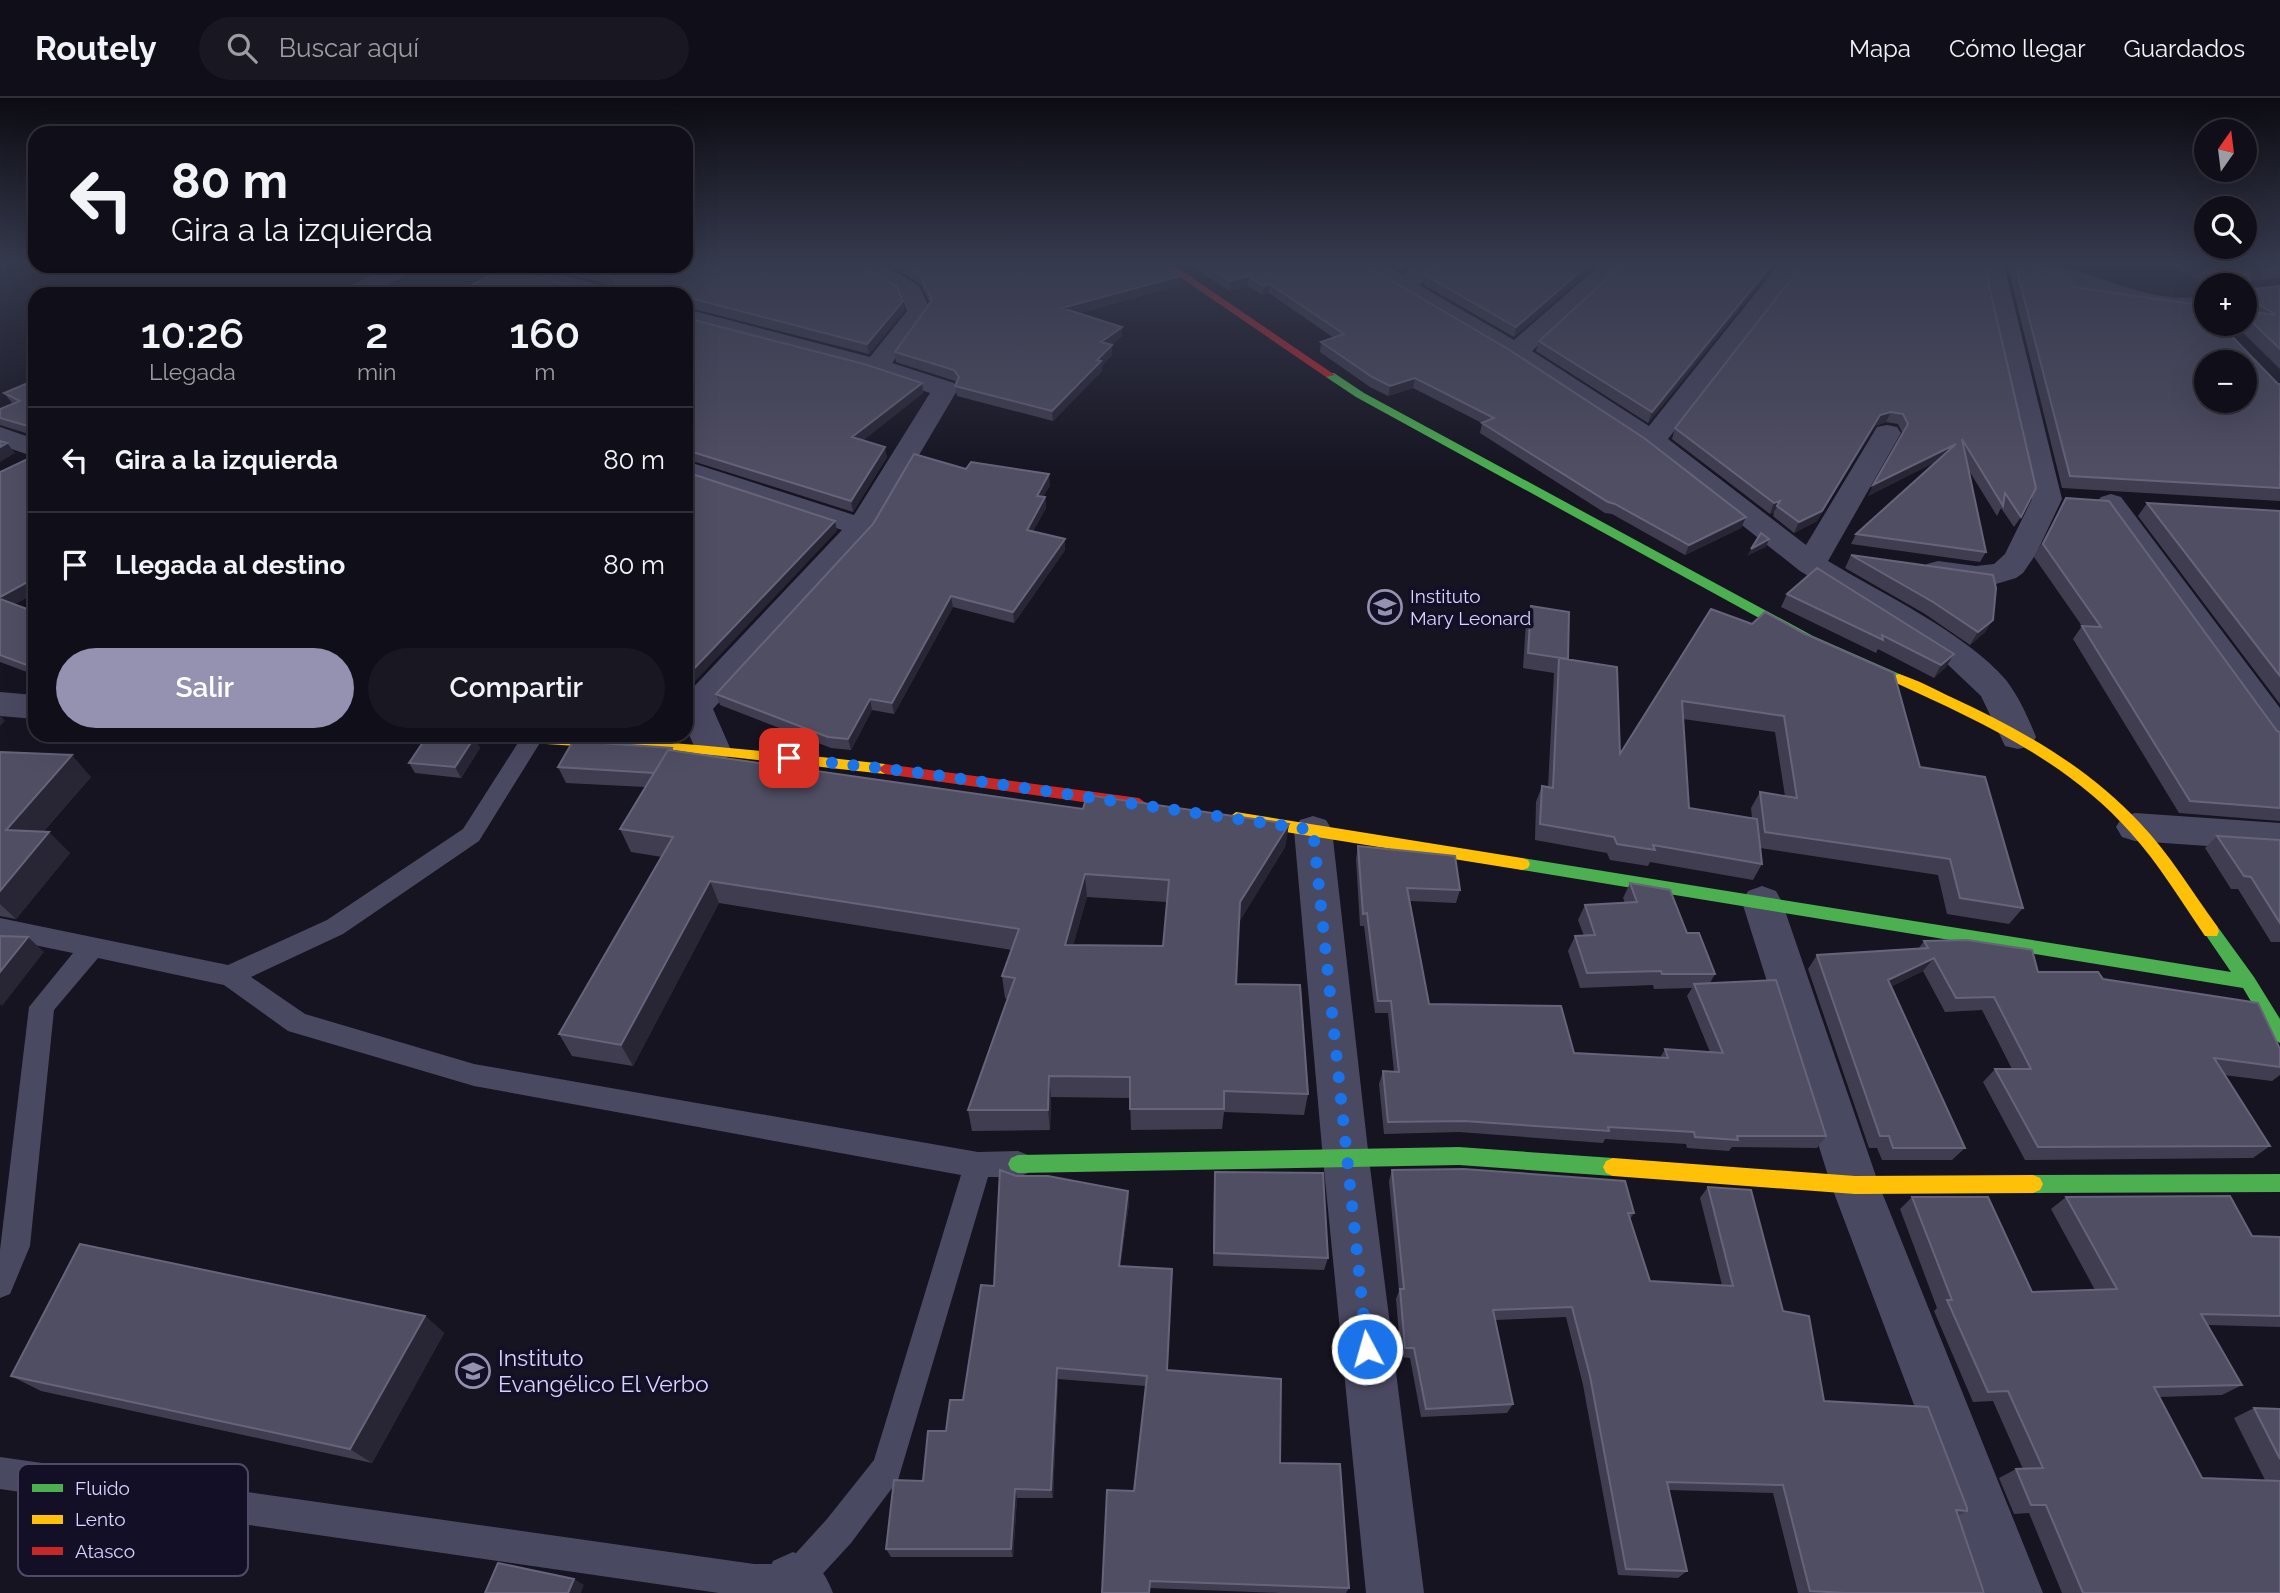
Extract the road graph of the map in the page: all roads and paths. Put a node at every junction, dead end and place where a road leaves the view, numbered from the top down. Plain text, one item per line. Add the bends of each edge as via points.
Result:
1 (754, 334) edge
2 (901, 334) edge
3 (1269, 334) edge
4 (1485, 334) edge
5 (1537, 334) edge
6 (1736, 334) edge
7 (2018, 334) edge
8 (1516, 352) junction
9 (876, 366) junction
10 (1887, 433) dead end
11 (0, 435) edge
12 (1652, 440) junction
13 (28, 446) edge
14 (693, 472) edge
15 (2079, 501) junction
16 (2150, 505) edge
17 (862, 527) junction
18 (1815, 558) junction
19 (1854, 558) edge
20 (1915, 568) edge
21 (693, 702) edge
22 (0, 704) edge
23 (28, 706) edge
24 (693, 711) edge
25 (2280, 733) edge
26 (2018, 737) junction
27 (529, 742) edge
28 (592, 742) edge
29 (713, 750) junction
30 (1162, 808) edge
31 (1217, 816) edge
32 (2135, 827) junction
33 (1313, 830) junction
34 (2280, 837) edge
35 (1762, 902) junction
36 (0, 928) edge
37 (93, 947) junction
38 (230, 976) junction
39 (2248, 982) junction
40 (2280, 1035) edge
41 (1346, 1159) junction
42 (1018, 1164) joint
43 (978, 1165) junction
44 (2280, 1183) edge
45 (1855, 1185) junction
46 (0, 1284) edge
47 (0, 1473) edge
48 (18, 1476) edge
49 (248, 1508) edge
50 (797, 1589) edge
51 (1395, 1593) edge
52 (2014, 1593) edge

1 - 9 street
2 - 9 street
3 - 26 street via 1360,395 1808,639
4 - 8 street
5 - 8 street
6 - 12 street
7 - 15 street
8 - 12 street
9 - 17 street via 941,386 945,392
10 - 18 street
11 - 13 street
12 - 18 street
14 - 17 street
15 - 16 street
15 - 20 street via 1999,574
15 - 25 street
17 - 21 street
18 - 19 street
18 - 26 street via 1972,666 2008,711
22 - 23 street
24 - 29 street
26 - 32 street via 2100,794
27 - 38 lane via 471,835 335,927
28 - 29 street
29 - 30 street via 915,772
31 - 33 street
32 - 34 street
32 - 39 street
33 - 35 street
33 - 41 street
35 - 39 street
35 - 45 street
36 - 37 lane
37 - 38 lane
37 - 46 lane via 42,1007 16,1246
38 - 43 lane via 297,1023 474,1075
39 - 40 street
41 - 42 street
41 - 45 street via 1459,1156
41 - 51 street
42 - 43 lane
43 - 50 lane via 887,1469
44 - 45 street
45 - 52 street
47 - 48 lane
49 - 50 lane

